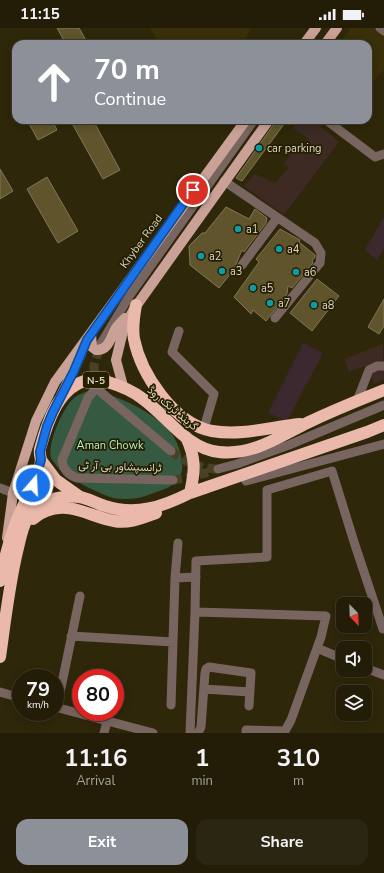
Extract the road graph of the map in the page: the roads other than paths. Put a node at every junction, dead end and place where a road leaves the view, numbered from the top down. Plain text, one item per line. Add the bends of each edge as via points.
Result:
1 (316, 28) edge
2 (321, 28) edge
3 (337, 28) edge
4 (380, 28) edge
5 (384, 31) edge
6 (307, 40) edge
7 (312, 40) edge
8 (328, 40) edge
9 (243, 124) edge
10 (251, 124) edge
11 (266, 124) edge
12 (331, 124) edge
13 (384, 154) edge
14 (224, 181) junction
15 (277, 218) junction
16 (242, 264) dead end
17 (135, 307) junction
18 (275, 318) dead end
19 (179, 330) dead end
20 (89, 337) junction
21 (100, 345) tunnel mouth
22 (384, 366) edge
23 (123, 386) junction
24 (384, 390) edge
25 (357, 401) junction
26 (384, 405) edge
27 (53, 412) junction
28 (308, 423) junction
29 (384, 425) edge
30 (204, 428) junction
31 (367, 432) junction
32 (186, 437) junction
33 (384, 444) edge
34 (171, 451) tunnel mouth
35 (41, 460) junction
36 (218, 469) tunnel mouth
37 (173, 480) tunnel mouth
38 (246, 481) junction
39 (0, 488) edge
40 (13, 493) junction
41 (190, 493) junction
42 (80, 497) junction
43 (21, 537) junction
44 (178, 543) dead end
45 (5, 556) junction
46 (175, 578) junction
47 (196, 578) junction
48 (0, 581) edge
49 (80, 596) dead end
50 (195, 612) junction
51 (384, 628) edge
52 (72, 636) junction
53 (173, 642) junction
54 (317, 648) junction
55 (336, 656) edge
56 (0, 657) edge
57 (372, 671) edge
58 (64, 672) edge
59 (384, 675) edge
60 (204, 689) junction
61 (0, 692) edge
62 (250, 692) junction
63 (12, 695) edge
64 (171, 705) dead end
65 (249, 706) dead end
66 (107, 721) joint
67 (104, 733) edge
68 (153, 733) edge
69 (190, 733) edge
70 (198, 733) edge
71 (246, 733) edge

1 - 6 main road
2 - 7 street
3 - 8 main road
4 - 5 street
9 - 20 main road, Khyber Road
10 - 21 street via 130,295
11 - 14 main road
12 - 13 street via 375,157
14 - 15 street
14 - 17 main road
15 - 16 street
15 - 18 street via 315,243 321,253 320,263
17 - 20 main road via 116,328 102,350 92,347
17 - 23 main road via 124,327 116,360
17 - 30 highway via 134,340 154,385 172,408 188,421
19 - 30 street via 172,352 214,394
20 - 27 main road
20 - 40 main road via 55,382 36,422
22 - 25 street via 369,370
23 - 27 highway, گرینڈ ٹرنک روڈ / N-5 via 91,379 76,384
23 - 32 highway, گرینڈ ٹرنک روڈ / N-5 via 144,399
24 - 25 highway, گرینڈ ٹرنک روڈ / N-5
25 - 28 highway, گرینڈ ٹرنک روڈ / N-5
26 - 36 street via 289,445
27 - 35 highway, گرینڈ ٹرنک روڈ / N-5 via 40,452
28 - 30 highway via 260,431 226,432
28 - 32 highway, گرینڈ ٹرنک روڈ / N-5 via 276,440 234,453 209,450
29 - 31 highway
31 - 38 highway via 346,443
31 - 41 highway
32 - 41 highway via 191,448 195,473
33 - 38 street
34 - 37 street, ٹرانسپشاور بی آر ٹی via 96,388 88,398 62,460 68,473 77,478
35 - 42 highway via 56,480
35 - 45 highway, گرینڈ ٹرنک روڈ / N-5
38 - 43 highway via 139,520 127,522 114,521 79,509 58,507 36,515
39 - 40 street
40 - 45 main road
41 - 42 highway via 162,505 130,512 106,507
42 - 43 highway via 61,497 42,503 28,516
43 - 56 highway
44 - 46 street
45 - 48 highway, گرینڈ ٹرنک روڈ / N-5
46 - 47 street
46 - 53 street
47 - 50 street
47 - 51 street via 196,561 267,557 267,490 332,471
49 - 52 street
50 - 54 street via 326,616
50 - 69 street
52 - 53 street
52 - 58 street
53 - 64 street
54 - 55 street
54 - 71 street via 285,731 246,730
57 - 59 street
60 - 62 street
60 - 62 street via 205,673 209,667 249,672 252,676
60 - 70 street via 201,727
61 - 63 street
62 - 65 street
66 - 67 street
66 - 68 street

